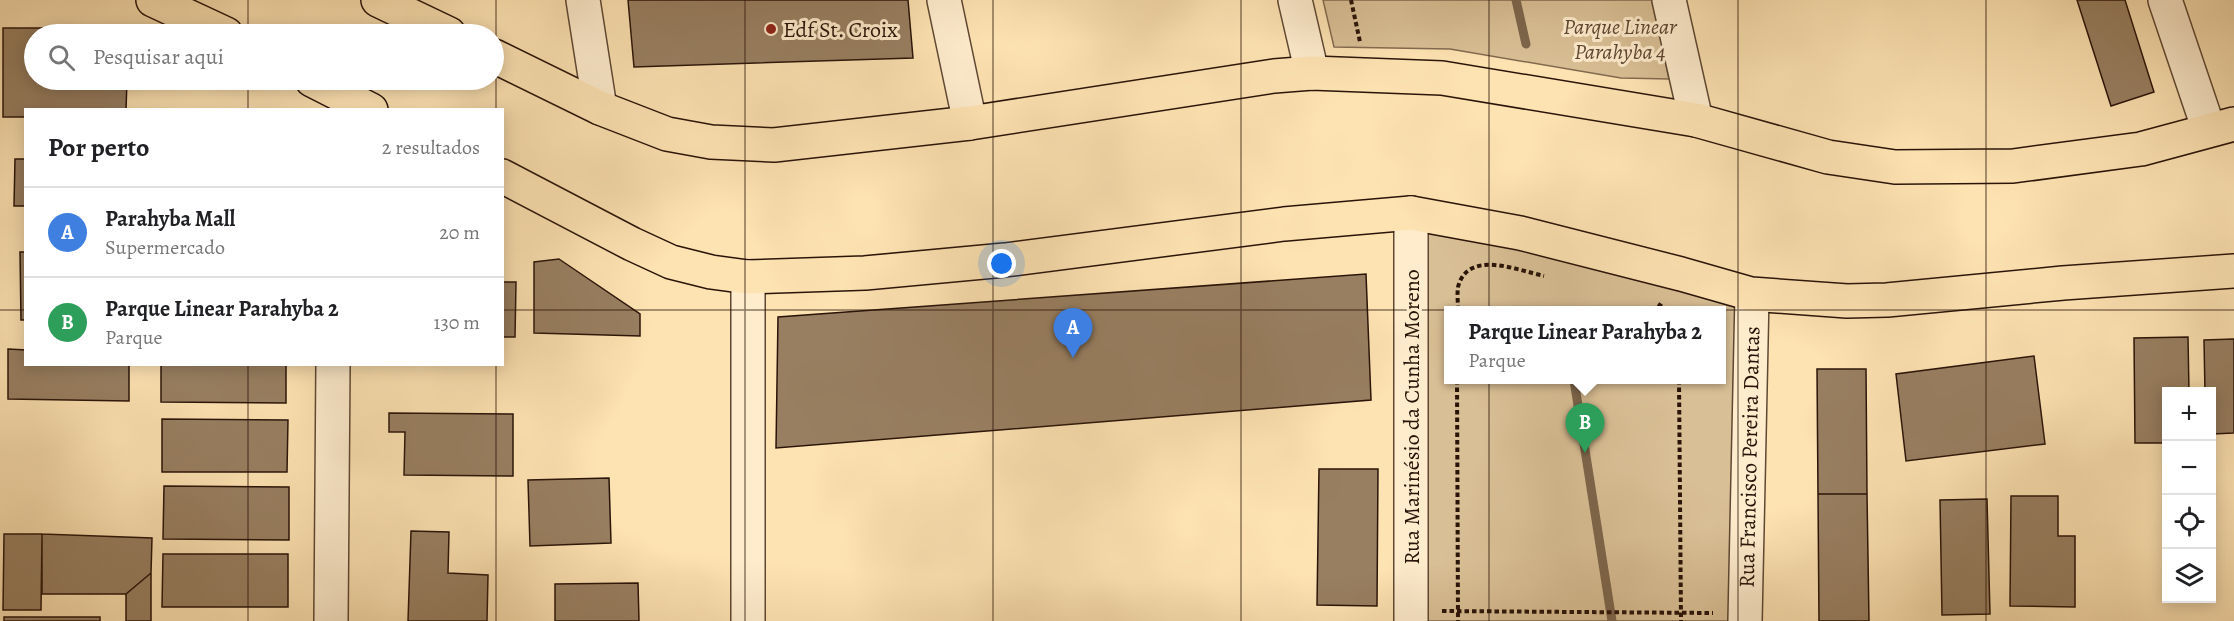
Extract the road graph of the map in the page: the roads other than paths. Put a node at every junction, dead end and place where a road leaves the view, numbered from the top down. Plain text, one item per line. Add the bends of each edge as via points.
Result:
1 (153, 0) edge
2 (378, 0) edge
3 (583, 0) edge
4 (944, 0) edge
5 (1295, 0) edge
6 (1669, 0) edge
7 (2165, 0) edge
8 (205, 24) edge
9 (428, 24) edge
10 (504, 61) edge
11 (1312, 73) junction
12 (328, 94) edge
13 (366, 108) edge
14 (600, 108) junction
15 (1696, 120) junction
16 (970, 123) junction
17 (2221, 127) edge
18 (504, 177) edge
19 (1411, 213) junction
20 (2234, 271) edge
21 (748, 277) junction
22 (1752, 294) junction
23 (333, 366) edge
24 (1411, 616) edge
25 (1745, 617) edge
26 (331, 621) edge
27 (748, 621) edge

1 - 8 main road
2 - 9 main road
3 - 14 street
4 - 16 street
5 - 11 street
6 - 15 street
7 - 17 street
10 - 14 main road
11 - 15 main road via 1442,78
11 - 16 main road
12 - 13 main road
14 - 16 main road via 667,134 711,142 774,145
15 - 17 main road via 1828,157 1895,167 2013,166 2141,149
18 - 21 main road via 671,262
19 - 21 main road via 1284,224 1005,260 865,273
19 - 22 main road via 1520,234
19 - 24 street, Rua Marinésio da Cunha Moreno
20 - 22 main road via 1887,300
21 - 27 street
22 - 25 street, Rua Francisco Pereira Dantas
23 - 26 street

